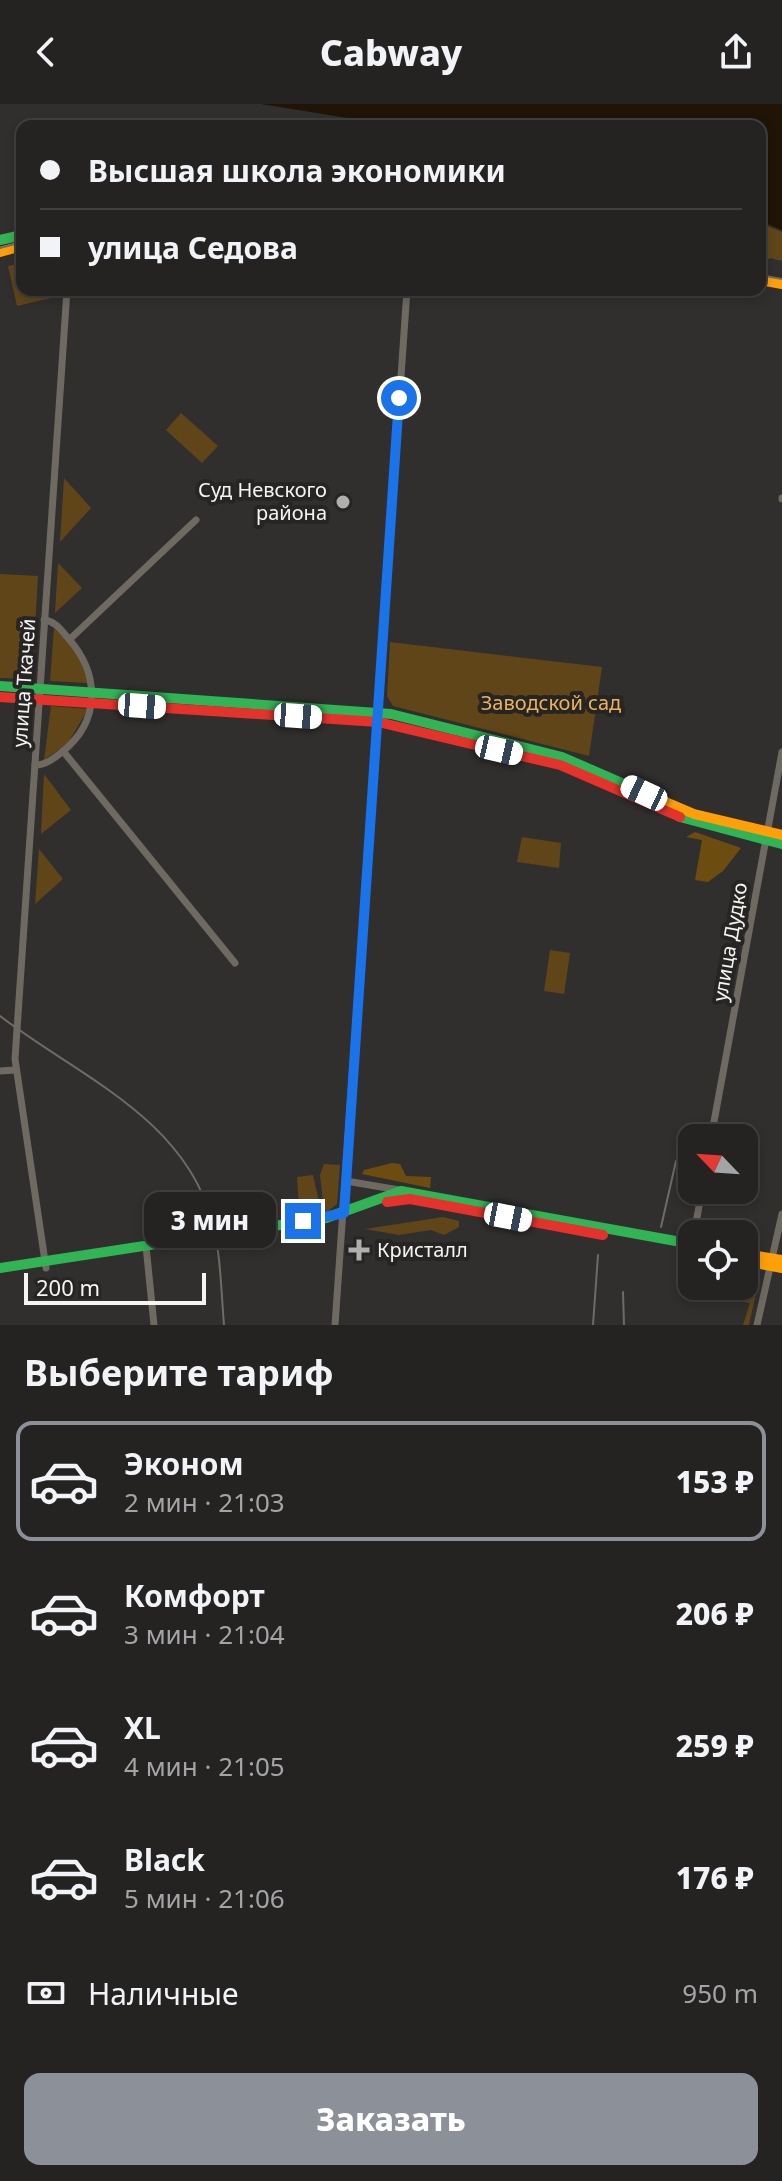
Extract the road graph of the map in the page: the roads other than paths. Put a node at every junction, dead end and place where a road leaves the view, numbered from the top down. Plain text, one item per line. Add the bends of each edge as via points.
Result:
1 (67, 296) edge
2 (407, 296) edge
3 (196, 520) dead end
4 (44, 620) junction
5 (70, 639) junction
6 (0, 686) edge
7 (39, 694) junction
8 (0, 697) edge
9 (92, 698) junction
10 (378, 717) junction
11 (63, 751) junction
12 (782, 752) edge
13 (38, 765) junction
14 (782, 835) edge
15 (766, 836) junction
16 (782, 844) edge
17 (235, 963) dead end
18 (15, 1070) junction
19 (0, 1071) edge
20 (714, 1124) edge
21 (346, 1181) junction
22 (401, 1191) junction
23 (782, 1214) edge
24 (343, 1217) junction
25 (678, 1245) edge
26 (678, 1246) edge
27 (146, 1249) junction
28 (777, 1263) edge
29 (46, 1264) junction
30 (0, 1268) edge
31 (0, 1275) edge
32 (154, 1325) edge
33 (335, 1325) edge
34 (757, 1325) edge

1 - 4 street, улица Ткачей
2 - 10 street
3 - 5 street
4 - 5 street
4 - 7 street, улица Ткачей
5 - 9 street via 86,663
6 - 7 main road
7 - 8 main road
7 - 9 main road
7 - 13 street, улица Ткачей
9 - 10 main road
9 - 11 street via 84,728
10 - 15 main road via 562,757 682,810
10 - 21 street
11 - 13 street
11 - 17 street
12 - 15 street, улица Дудко
13 - 18 street, улица Ткачей
14 - 15 main road
15 - 16 main road
15 - 20 street, улица Дудко
18 - 19 street
18 - 29 street, улица Ткачей
21 - 22 street
21 - 24 street
22 - 24 main road
22 - 25 main road
23 - 28 street
24 - 26 main road via 406,1199
24 - 27 main road
24 - 33 street
27 - 29 main road
27 - 32 street
28 - 34 street
29 - 30 main road
29 - 31 main road

